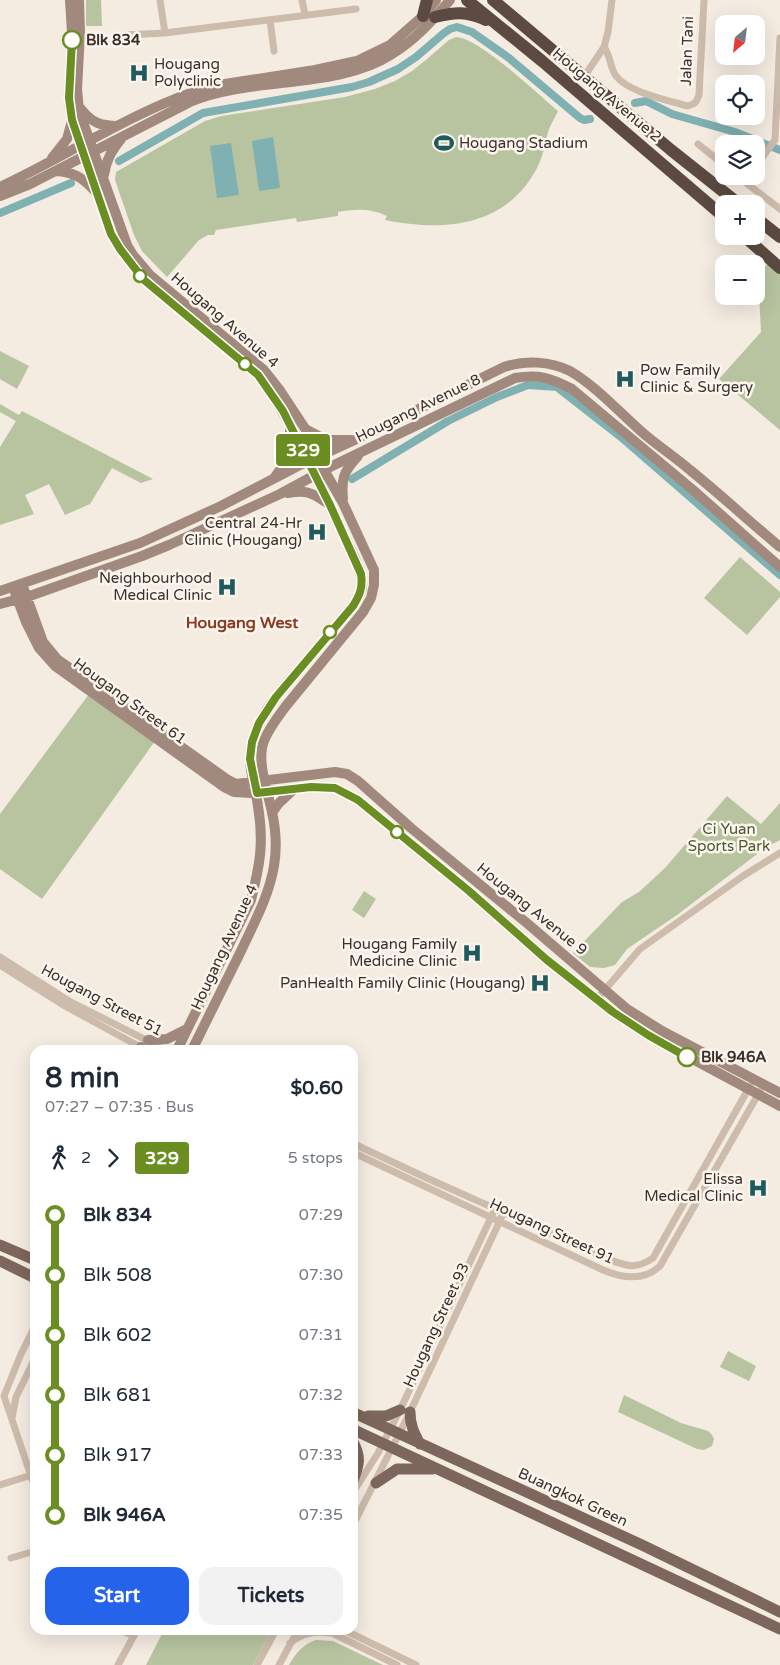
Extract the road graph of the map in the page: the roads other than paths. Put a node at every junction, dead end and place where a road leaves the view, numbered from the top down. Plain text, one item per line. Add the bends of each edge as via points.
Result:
1 (70, 0) edge
2 (79, 0) edge
3 (160, 0) edge
4 (302, 0) edge
5 (427, 0) edge
6 (436, 0) edge
7 (450, 0) edge
8 (467, 0) edge
9 (493, 0) edge
10 (612, 0) edge
11 (704, 0) edge
12 (356, 9) dead end
13 (305, 15) junction
14 (429, 17) junction
15 (270, 20) junction
16 (497, 25) junction
17 (166, 33) junction
18 (124, 35) dead end
19 (780, 38) edge
20 (604, 47) junction
21 (274, 51) dead end
22 (584, 77) junction
23 (779, 97) edge
24 (78, 106) junction
25 (72, 120) junction
26 (118, 126) junction
27 (123, 136) junction
28 (698, 144) dead end
29 (85, 148) junction
30 (94, 151) junction
31 (765, 154) edge
32 (715, 158) edge
33 (50, 161) junction
34 (56, 171) junction
35 (104, 178) junction
36 (753, 185) edge
37 (0, 187) edge
38 (96, 192) junction
39 (728, 195) edge
40 (0, 196) edge
41 (715, 209) edge
42 (780, 210) edge
43 (765, 225) edge
44 (780, 237) edge
45 (754, 245) edge
46 (780, 268) edge
47 (198, 320) junction
48 (290, 425) junction
49 (306, 430) junction
50 (354, 440) junction
51 (360, 453) junction
52 (319, 457) junction
53 (308, 462) junction
54 (320, 472) junction
55 (272, 480) junction
56 (701, 480) junction
57 (693, 490) junction
58 (280, 494) junction
59 (343, 502) junction
60 (330, 505) junction
61 (778, 545) edge
62 (768, 556) junction
63 (780, 567) edge
64 (17, 586) junction
65 (0, 591) edge
66 (22, 598) junction
67 (0, 604) edge
68 (262, 764) junction
69 (251, 765) junction
70 (283, 778) junction
71 (259, 781) junction
72 (235, 788) junction
73 (293, 790) junction
74 (268, 792) junction
75 (257, 793) junction
76 (272, 813) junction
77 (260, 816) junction
78 (780, 853) edge
79 (0, 957) edge
80 (0, 965) edge
81 (605, 989) junction
82 (598, 999) junction
83 (187, 1029) junction
84 (199, 1036) junction
85 (140, 1045) edge
86 (141, 1045) edge
87 (150, 1045) edge
88 (179, 1045) edge
89 (194, 1045) edge
90 (198, 1045) edge
91 (754, 1079) junction
92 (764, 1084) junction
93 (748, 1090) junction
94 (780, 1093) edge
95 (758, 1095) junction
96 (780, 1106) edge
97 (358, 1146) edge
98 (358, 1155) edge
99 (495, 1209) junction
100 (504, 1212) junction
101 (490, 1218) junction
102 (499, 1222) junction
103 (550, 1233) junction
104 (545, 1243) junction
105 (0, 1245) edge
106 (30, 1257) edge
107 (0, 1261) edge
108 (30, 1277) edge
109 (30, 1336) edge
110 (30, 1368) edge
111 (2, 1396) edge
112 (16, 1397) junction
113 (405, 1411) junction
114 (358, 1414) edge
115 (358, 1414) edge
116 (12, 1419) junction
117 (358, 1432) edge
118 (395, 1432) junction
119 (420, 1444) junction
120 (388, 1446) junction
121 (358, 1450) edge
122 (358, 1463) edge
123 (30, 1467) edge
124 (439, 1470) junction
125 (30, 1476) edge
126 (376, 1483) junction
127 (0, 1485) edge
128 (358, 1486) edge
129 (358, 1516) edge
130 (30, 1552) edge
131 (11, 1558) dead end
132 (780, 1612) edge
133 (780, 1629) edge
134 (135, 1635) edge
135 (273, 1635) edge
136 (295, 1635) edge
137 (303, 1635) edge
138 (336, 1635) edge
139 (354, 1635) edge
140 (290, 1643) junction
141 (118, 1665) edge
142 (257, 1665) edge
143 (279, 1665) edge
144 (397, 1665) edge
145 (416, 1665) edge

1 - 25 street, Hougang Avenue 4 via 69,98
2 - 24 street, Hougang Avenue 4
3 - 17 street
4 - 13 street
5 - 14 highway
6 - 14 street
7 - 14 street
8 - 16 highway, Hougang Avenue 2
9 - 22 highway, Hougang Avenue 2
10 - 20 street
11 - 20 street, Jalan Tani via 699,96 693,105 687,106 625,84 613,72 610,55
12 - 13 street
13 - 15 street
14 - 16 highway via 455,12 473,14
14 - 26 street via 390,45 357,61 196,90
14 - 27 street via 413,39 378,62 342,73 212,94
15 - 17 street
15 - 21 street
16 - 41 highway, Hougang Avenue 2
17 - 18 street
19 - 23 street
20 - 22 street
22 - 39 highway, Hougang Avenue 2
23 - 31 street via 775,140
24 - 26 street via 94,122
24 - 29 street, Hougang Avenue 4
25 - 29 street, Hougang Avenue 4
25 - 33 street via 67,139
26 - 29 street
27 - 30 street
27 - 35 street via 106,163
28 - 32 street
29 - 30 street
29 - 33 street
29 - 34 street
29 - 38 street, Hougang Avenue 4
30 - 35 street, Hougang Avenue 4
33 - 37 street
34 - 38 street via 74,174
34 - 40 street
35 - 47 street, Hougang Avenue 4 via 133,255
36 - 42 street
38 - 47 street, Hougang Avenue 4 via 111,234 134,269
43 - 44 highway
45 - 46 highway
47 - 48 street, Hougang Avenue 4 via 258,375
47 - 49 street, Hougang Avenue 4 via 264,370
48 - 53 street, Hougang Avenue 4
48 - 55 street via 291,447 286,462
49 - 50 street via 326,440
49 - 52 street, Hougang Avenue 4
50 - 52 street, Hougang Avenue 8
50 - 56 street, Hougang Avenue 8 via 504,367 517,362 548,364 583,380
51 - 54 street, Hougang Avenue 8
51 - 57 street, Hougang Avenue 8 via 515,378 539,376 572,389
51 - 59 street via 343,477
52 - 53 street, Hougang Avenue 8
52 - 54 street, Hougang Avenue 4
53 - 54 street, Hougang Avenue 4
53 - 55 street, Hougang Avenue 8
54 - 58 street, Hougang Avenue 8
54 - 59 street, Hougang Avenue 4
54 - 60 street, Hougang Avenue 4
55 - 64 street, Hougang Avenue 8 via 140,543
56 - 57 street
56 - 61 street, Hougang Avenue 8
57 - 62 street, Hougang Avenue 8
58 - 60 street via 312,492
58 - 66 street, Hougang Avenue 8 via 142,556
59 - 68 street, Hougang Avenue 4 via 374,570 371,598 275,720 263,743
60 - 69 street, Hougang Avenue 4 via 361,574 360,595 269,706 252,742
61 - 62 street
62 - 63 street, Hougang Avenue 8
64 - 65 street, Hougang Avenue 8
64 - 66 street, Hougang Street 61
66 - 67 street, Hougang Avenue 8
66 - 72 street, Hougang Street 61 via 39,648 55,666 211,778
68 - 70 street via 267,771
68 - 71 street, Hougang Avenue 4
69 - 71 street, Hougang Avenue 4
69 - 72 street
70 - 71 street, Hougang Avenue 9
70 - 81 street, Hougang Avenue 9 via 336,772 347,774
71 - 72 street
71 - 74 street, Hougang Avenue 4
71 - 75 street, Hougang Avenue 4
72 - 75 street, Hougang Street 61
72 - 77 street
73 - 74 street, Hougang Avenue 9
73 - 76 street
73 - 82 street, Hougang Avenue 9 via 335,788 358,800 547,960
74 - 75 street, Hougang Street 61
74 - 76 street, Hougang Avenue 4
75 - 77 street, Hougang Avenue 4
76 - 84 street, Hougang Avenue 4 via 276,838 268,891
77 - 83 street, Hougang Avenue 4 via 260,863 251,900
78 - 81 street via 656,936 640,949
79 - 86 street, Hougang Street 51
80 - 85 street, Hougang Street 51 via 65,1006
81 - 82 street
81 - 91 street, Hougang Avenue 9 via 639,1018
82 - 93 street, Hougang Avenue 9 via 641,1031
83 - 87 street
83 - 88 street, Hougang Avenue 4
84 - 89 street, Hougang Avenue 4
84 - 90 street
91 - 92 street, Hougang Avenue 9
91 - 93 street, Hougang Street 91
92 - 94 street, Hougang Avenue 9
92 - 95 street, Hougang Street 91
93 - 95 street, Hougang Avenue 9
93 - 103 street, Hougang Street 91 via 653,1258 638,1266 626,1266
95 - 96 street, Hougang Avenue 9
95 - 104 street, Hougang Street 91 via 656,1270 640,1276 618,1276
97 - 99 street, Hougang Street 91
98 - 101 street, Hougang Street 91
99 - 100 street, Hougang Street 91
99 - 101 street, Hougang Street 93
100 - 102 street, Hougang Street 93
100 - 103 street, Hougang Street 91
101 - 102 street, Hougang Street 91
101 - 113 street, Hougang Street 93
102 - 104 street, Hougang Street 91
102 - 113 street, Hougang Street 93
103 - 104 street
105 - 106 main road
107 - 108 main road
109 - 111 street
110 - 112 street
111 - 112 street
111 - 116 street
112 - 116 street
113 - 114 main road via 386,1416
113 - 118 street, Hougang Street 93
113 - 119 main road
115 - 118 main road, Buangkok Green
116 - 123 street
117 - 120 main road
118 - 119 main road, Buangkok Green
118 - 120 street, Hougang Street 93
119 - 132 main road, Buangkok Green
120 - 124 main road
120 - 126 street
120 - 128 street
121 - 122 main road
124 - 126 main road via 397,1469
124 - 133 main road
125 - 127 street
126 - 129 street
130 - 131 street
134 - 141 street
135 - 142 street
136 - 140 street
137 - 140 street
138 - 144 street
139 - 145 street
140 - 143 street

